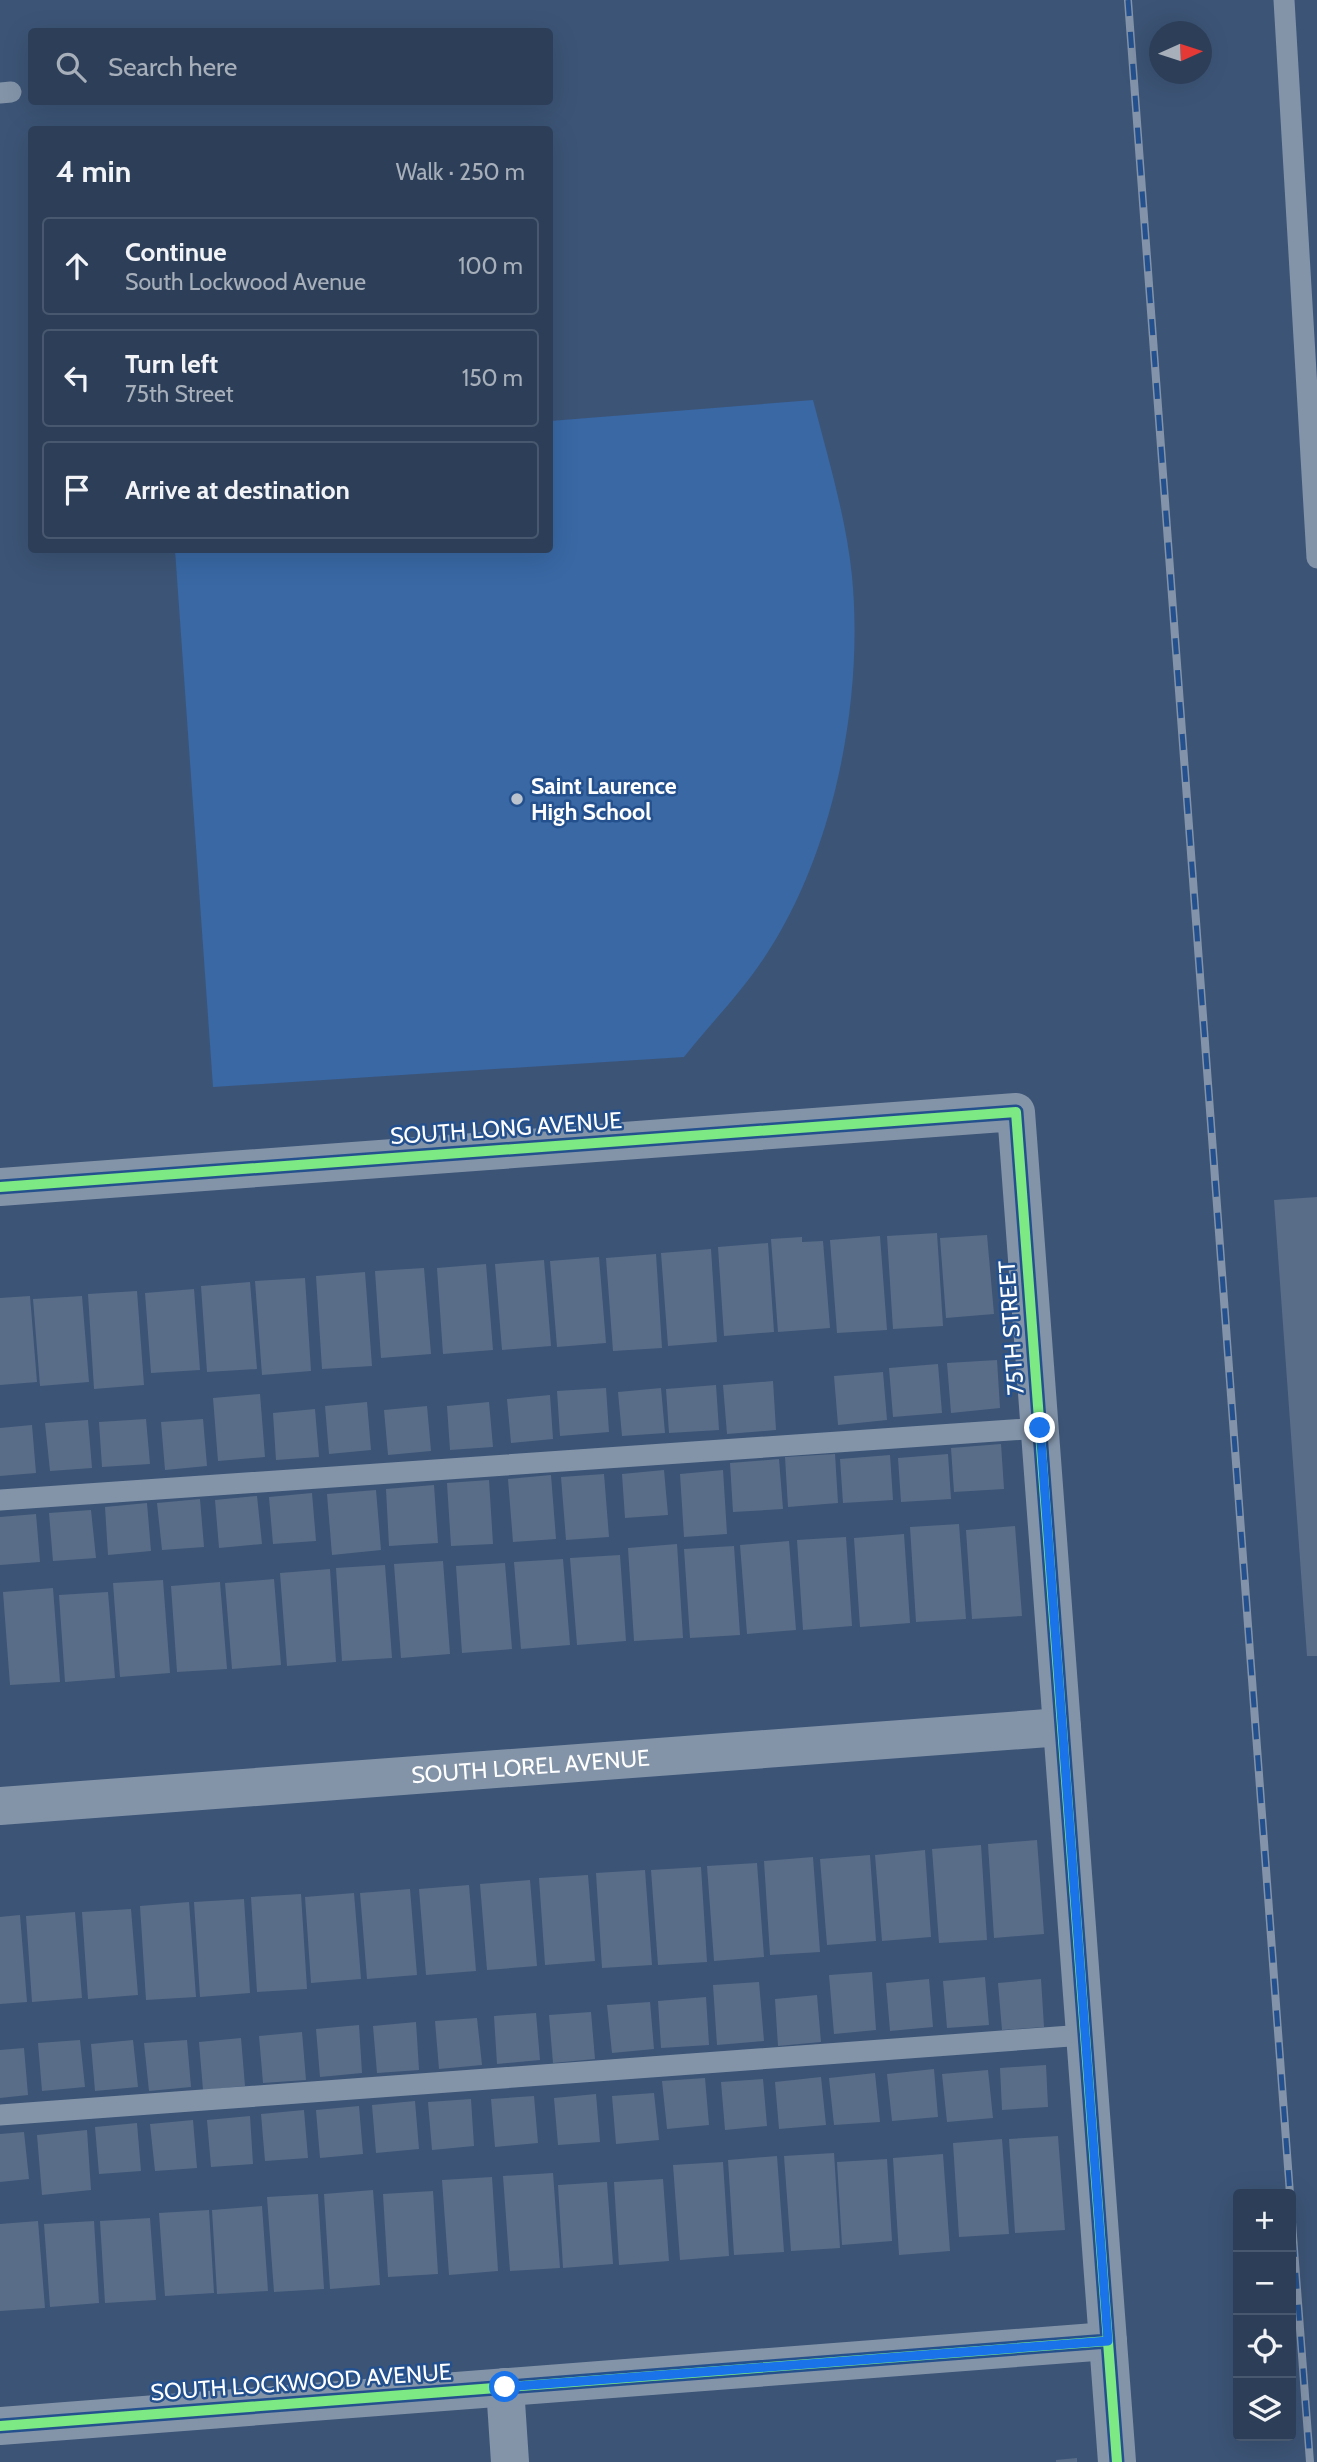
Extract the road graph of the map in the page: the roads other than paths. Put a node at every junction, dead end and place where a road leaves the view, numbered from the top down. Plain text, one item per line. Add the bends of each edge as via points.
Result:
1 (1284, 0) edge
2 (1317, 558) edge
3 (1016, 1112) joint
4 (0, 1187) edge
5 (1040, 1428) junction
6 (0, 1500) edge
7 (1062, 1727) junction
8 (0, 1806) edge
9 (1084, 2035) junction
10 (0, 2115) edge
11 (1108, 2341) junction
12 (505, 2387) junction
13 (0, 2426) edge
14 (510, 2462) edge
15 (1116, 2462) edge

1 - 2 lane
3 - 4 street, SOUTH LONG AVENUE
3 - 5 street, 75TH STREET
5 - 6 lane
5 - 7 street, 75TH STREET
7 - 8 street, SOUTH LOREL AVENUE
7 - 9 street, 75TH STREET
9 - 10 lane
9 - 11 street, 75TH STREET
11 - 12 street, SOUTH LOCKWOOD AVENUE
11 - 15 street, 75TH STREET
12 - 13 street, SOUTH LOCKWOOD AVENUE
12 - 14 street

